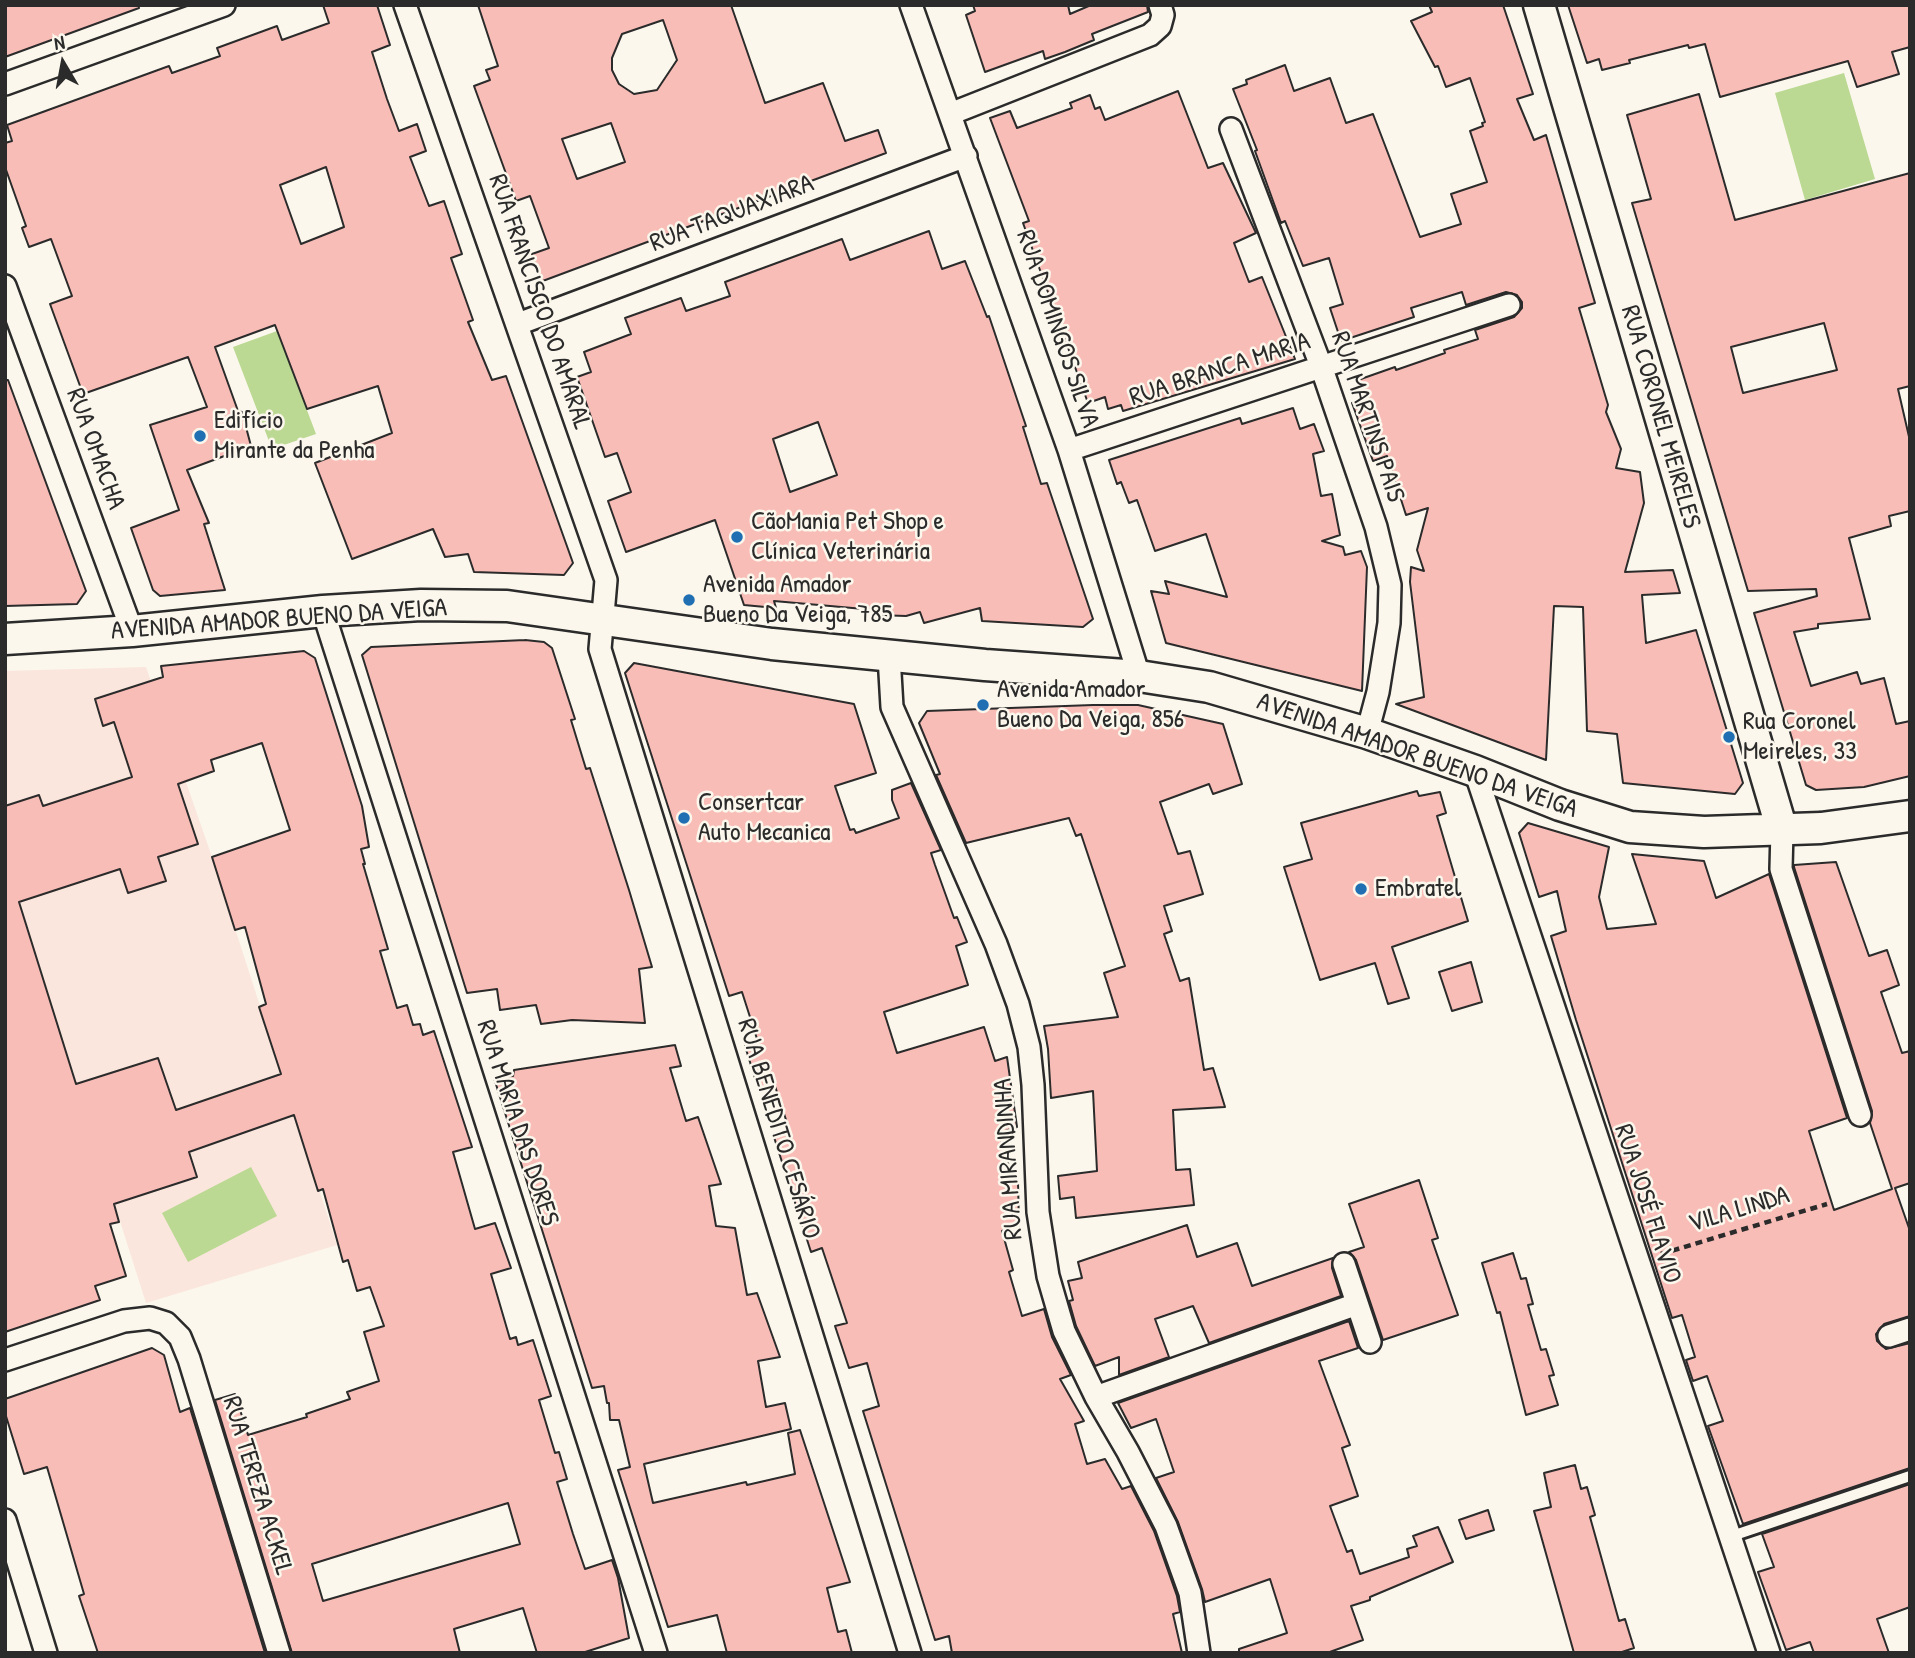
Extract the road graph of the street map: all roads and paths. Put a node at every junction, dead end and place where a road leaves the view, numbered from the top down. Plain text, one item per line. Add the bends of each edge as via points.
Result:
1 (224, 5) edge
2 (405, 5) edge
3 (911, 5) edge
4 (1160, 5) edge
5 (1539, 5) edge
6 (5, 84) edge
7 (950, 114) junction
8 (1231, 129) dead end
9 (966, 156) junction
10 (5, 286) edge
11 (1509, 305) dead end
12 (518, 324) junction
13 (1321, 366) junction
14 (1069, 450) junction
15 (323, 611) junction
16 (603, 620) junction
17 (132, 631) junction
18 (5, 639) edge
19 (889, 656) junction
20 (1139, 676) junction
21 (1367, 733) junction
22 (1475, 771) junction
23 (1910, 816) edge
24 (1782, 830) junction
25 (1860, 1115) dead end
26 (1827, 1204) dead end
27 (1663, 1253) dead end
28 (1344, 1264) dead end
29 (1357, 1304) junction
30 (1910, 1329) edge
31 (1889, 1336) dead end
32 (1370, 1342) dead end
33 (5, 1360) edge
34 (1096, 1397) junction
35 (1910, 1476) edge
36 (5, 1520) edge
37 (1729, 1537) junction
38 (46, 1653) edge
39 (279, 1653) edge
40 (656, 1653) edge
41 (910, 1653) edge
42 (1199, 1653) edge
43 (1769, 1653) edge

1 - 6 street
2 - 12 street, RUA FRANCISCO DO AMARAL
3 - 7 street, RUA DOMINGOS SILVA
4 - 7 street via 1160,26 1150,35
5 - 24 main road, RUA CORONEL MEIRELES
7 - 9 street, RUA DOMINGOS SILVA
8 - 13 street, RUA MARTINS PAIS
9 - 12 street, RUA TAQUAXIARA
9 - 14 street, RUA DOMINGOS SILVA
10 - 17 street, RUA OMACHA
11 - 13 street, RUA BRANCA MARIA
12 - 16 street, RUA FRANCISCO DO AMARAL via 606,580
13 - 14 street, RUA BRANCA MARIA
13 - 21 street, RUA MARTINS PAIS via 1376,527 1390,585 1389,623
14 - 20 street, RUA DOMINGOS SILVA
15 - 16 main road, AVENIDA AMADOR BUENO DA VEIGA via 507,606
15 - 17 main road, AVENIDA AMADOR BUENO DA VEIGA
15 - 40 street, RUA MARIA DAS DORES
16 - 19 main road, AVENIDA AMADOR BUENO DA VEIGA
16 - 41 street, RUA BENEDITO CESÁRIO via 600,649
17 - 18 main road, AVENIDA AMADOR BUENO DA VEIGA
19 - 20 main road, AVENIDA AMADOR BUENO DA VEIGA
19 - 34 street, RUA MIRANDINHA via 892,707 1018,1004 1029,1047 1038,1212 1048,1276 1065,1331
20 - 21 main road, AVENIDA AMADOR BUENO DA VEIGA via 1209,687
21 - 22 main road, AVENIDA AMADOR BUENO DA VEIGA
22 - 24 main road, AVENIDA AMADOR BUENO DA VEIGA via 1630,827 1704,832
22 - 37 street, RUA JOSÉ FLAVIO
23 - 24 main road, AVENIDA AMADOR BUENO DA VEIGA
24 - 25 street via 1781,869
26 - 27 path, VILA LINDA
28 - 29 street
29 - 32 street
29 - 34 street
30 - 31 street
33 - 39 street, RUA TEREZA ACKEL via 124,1321 150,1318 166,1323 180,1337
34 - 42 street, RUA MIRANDINHA via 1166,1526 1190,1593
35 - 37 lane
36 - 38 street
37 - 43 street, RUA JOSÉ FLAVIO

